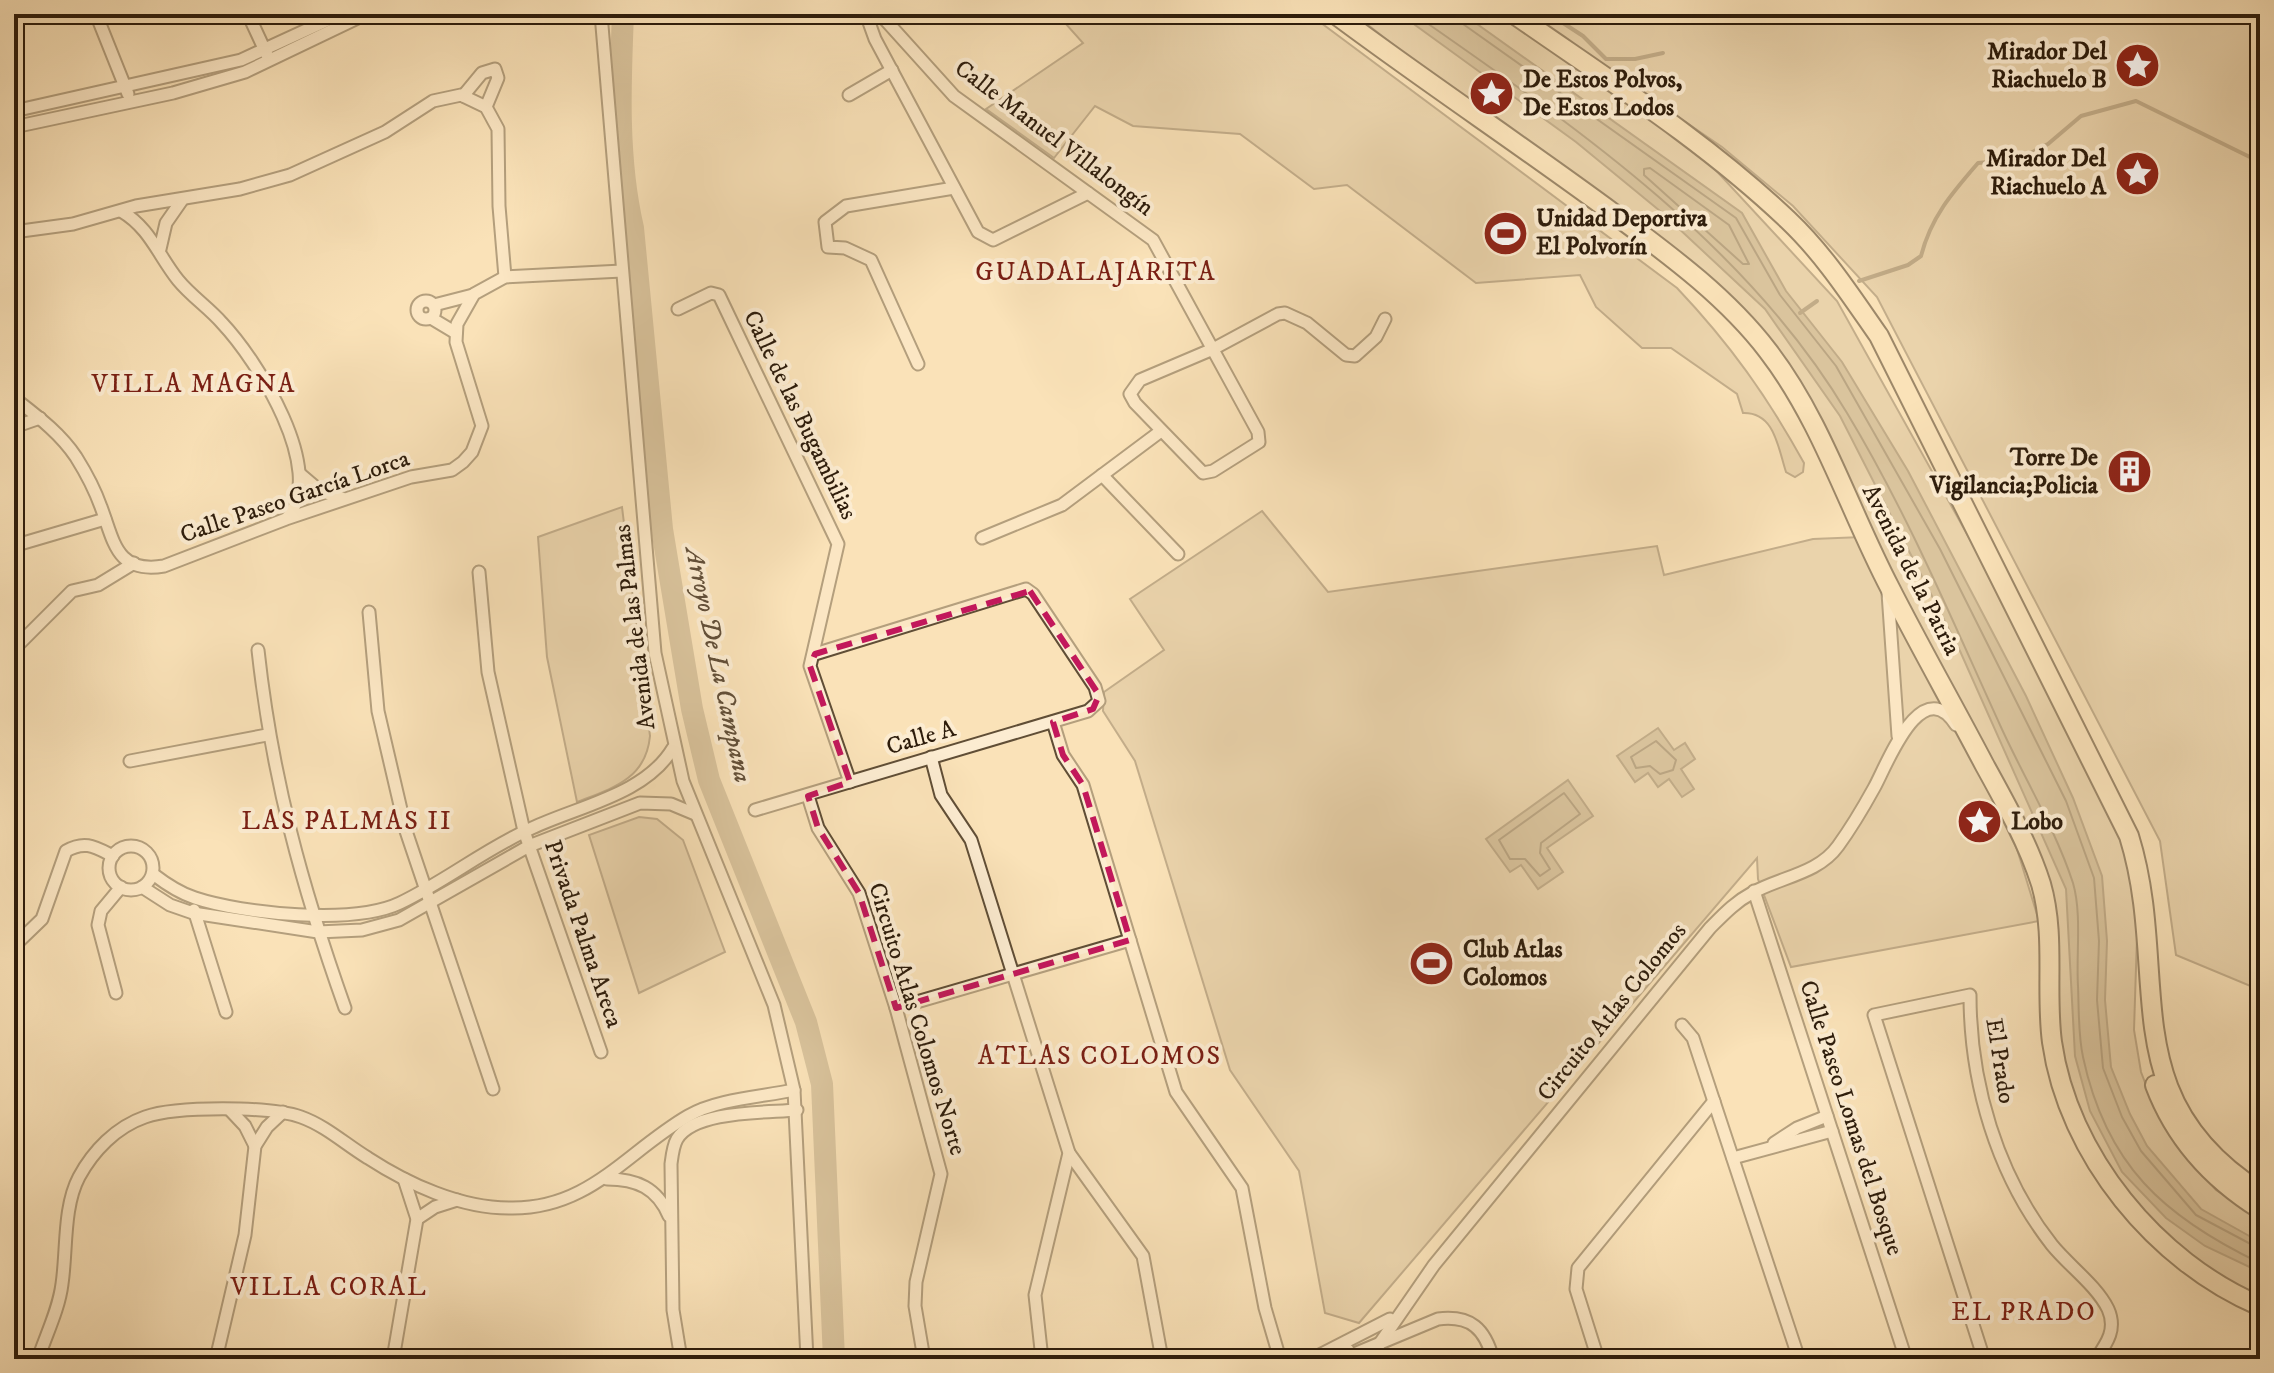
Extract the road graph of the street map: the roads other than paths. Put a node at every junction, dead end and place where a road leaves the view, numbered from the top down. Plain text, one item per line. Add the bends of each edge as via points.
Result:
1 (96, 14) edge
2 (248, 14) edge
3 (341, 14) edge
4 (366, 14) edge
5 (601, 14) edge
6 (866, 14) edge
7 (880, 14) edge
8 (1335, 14) edge
9 (1352, 14) edge
10 (1514, 14) edge
11 (268, 57) junction
12 (892, 70) junction
13 (1417, 74) junction
14 (126, 88) junction
15 (849, 95) dead end
16 (463, 96) junction
17 (131, 102) junction
18 (486, 107) junction
19 (14, 111) edge
20 (14, 127) edge
21 (954, 188) junction
22 (1088, 193) junction
23 (182, 200) junction
24 (121, 211) junction
25 (14, 232) edge
26 (160, 250) junction
27 (622, 271) junction
28 (505, 277) junction
29 (474, 294) junction
30 (678, 309) dead end
31 (1385, 319) dead end
32 (456, 333) junction
33 (1213, 349) junction
34 (918, 364) dead end
35 (14, 398) edge
36 (40, 418) junction
37 (14, 427) edge
38 (1161, 431) junction
39 (300, 474) junction
40 (1102, 475) junction
41 (346, 498) junction
42 (105, 519) junction
43 (286, 519) junction
44 (982, 538) dead end
45 (20, 544) dead end
46 (1178, 554) dead end
47 (134, 563) junction
48 (479, 572) dead end
49 (1888, 584) junction
50 (369, 612) dead end
51 (14, 649) edge
52 (258, 650) dead end
53 (815, 654) junction
54 (1053, 722) junction
55 (267, 735) junction
56 (1898, 736) junction
57 (673, 748) junction
58 (931, 757) junction
59 (130, 761) dead end
60 (641, 781) junction
61 (850, 782) junction
62 (1997, 788) junction
63 (808, 796) junction
64 (648, 802) junction
65 (755, 810) dead end
66 (695, 814) junction
67 (524, 831) junction
68 (529, 846) junction
69 (113, 856) junction
70 (153, 874) junction
71 (121, 887) junction
72 (142, 887) junction
73 (424, 889) junction
74 (1754, 891) junction
75 (196, 899) junction
76 (429, 903) junction
77 (193, 913) junction
78 (312, 916) junction
79 (318, 932) junction
80 (1130, 940) junction
81 (2146, 945) junction
82 (14, 946) edge
83 (1011, 974) junction
84 (116, 993) dead end
85 (345, 1008) dead end
86 (896, 1008) junction
87 (226, 1012) dead end
88 (1682, 1025) dead end
89 (601, 1052) dead end
90 (493, 1089) dead end
91 (794, 1090) junction
92 (1714, 1101) junction
93 (230, 1110) junction
94 (797, 1110) junction
95 (283, 1112) junction
96 (1827, 1116) junction
97 (1832, 1131) junction
98 (1771, 1145) junction
99 (255, 1146) junction
100 (1069, 1153) junction
101 (1733, 1158) junction
102 (404, 1179) junction
103 (606, 1179) junction
104 (2260, 1192) edge
105 (458, 1200) junction
106 (2260, 1209) edge
107 (417, 1219) junction
108 (671, 1220) junction
109 (1434, 1265) junction
110 (2227, 1289) junction
111 (2260, 1298) edge
112 (2260, 1306) edge
113 (1390, 1319) junction
114 (1378, 1346) junction
115 (38, 1359) edge
116 (216, 1359) edge
117 (393, 1359) edge
118 (681, 1359) edge
119 (807, 1359) edge
120 (924, 1359) edge
121 (1042, 1359) edge
122 (1162, 1359) edge
123 (1280, 1359) edge
124 (1312, 1359) edge
125 (1323, 1359) edge
126 (1342, 1359) edge
127 (1493, 1359) edge
128 (1598, 1359) edge
129 (1799, 1359) edge
130 (1906, 1359) edge
131 (1984, 1359) edge
132 (2096, 1359) edge

1 - 14 street
2 - 11 street
3 - 11 street
4 - 11 street
5 - 27 street, Avenida de las Palmas
6 - 12 street
7 - 22 street, Calle Manuel Villalongín via 954,96
8 - 13 main road, Avenida de la Patria
9 - 13 main road
10 - 81 main road via 1722,162 1790,222 1838,276 1926,425 2111,795 2139,868
11 - 14 street
11 - 17 street via 215,81
12 - 15 street
12 - 21 street
13 - 49 main road, Avenida de la Patria via 1672,257 1737,315 1769,352 1804,408
14 - 17 street
14 - 19 street
16 - 18 street
16 - 18 street via 482,73 495,69 498,78
16 - 23 street via 433,101 385,132 290,175
17 - 20 street
18 - 28 street via 498,129
21 - 22 street via 978,232 993,240
21 - 34 street via 846,206 825,222 828,247 863,255 876,267
22 - 33 street, Calle Manuel Villalongín via 1153,240
23 - 24 street
23 - 26 street via 166,223
24 - 25 street
24 - 26 street via 143,226
26 - 39 street via 180,283 223,323 252,361 277,407
27 - 28 street
27 - 57 street, Avenida de las Palmas via 655,653
28 - 29 street
29 - 32 street
29 - 32 street via 434,305 431,318
30 - 53 street, Calle de las Bugambilias via 711,293 719,295 838,544
31 - 33 street via 1376,337 1355,356 1346,355 1295,316 1278,314
32 - 41 street, Calle Paseo García Lorca via 482,426 472,452 452,470
33 - 38 street via 1133,386 1135,403
33 - 38 street, Calle Manuel Villalongín via 1259,442 1203,473
35 - 36 street
36 - 37 street
36 - 42 street via 75,455
38 - 40 street
39 - 41 street via 320,491
39 - 43 street via 299,498
40 - 44 street via 1062,505
40 - 46 street
41 - 43 street, Calle Paseo García Lorca
42 - 45 street
42 - 47 street via 116,550
43 - 47 street, Calle Paseo García Lorca via 177,562 148,568
47 - 51 street via 98,585 72,591
48 - 67 street, Privada Palma Areca via 488,672
49 - 56 street, Circuito Atlas Colomos
49 - 62 main road, Avenida de la Patria
50 - 73 street via 378,711
52 - 55 street
53 - 54 street, Calle A via 1026,589 1095,687 1097,705
53 - 61 street, Calle de las Bugambilias via 810,666
54 - 58 street, Calle A
54 - 80 street via 1063,755 1083,785
55 - 59 street
55 - 78 street
56 - 62 street, Circuito Atlas Colomos via 1922,713 1943,713
56 - 74 street, Circuito Atlas Colomos via 1877,784 1836,850 1814,867
57 - 60 street
57 - 66 street, Avenida de las Palmas
58 - 61 street, Calle A
58 - 83 street via 941,795 971,840
60 - 64 street
60 - 67 street
61 - 63 street, Calle A
62 - 110 main road, Avenida de la Patria via 2041,885 2048,918 2052,1041 2059,1079 2075,1118 2101,1168 2139,1219 2177,1256
63 - 65 street, Calle A
63 - 86 street, Circuito Atlas Colomos Norte via 818,828 859,893
64 - 66 street
64 - 68 street
66 - 91 street, Avenida de las Palmas via 774,1005
67 - 68 street, Privada Palma Areca
67 - 73 street
68 - 76 street
68 - 89 street, Privada Palma Areca
69 - 70 street via 125,847 140,848 151,859
69 - 71 street via 110,870
69 - 82 street via 92,845 66,851 42,919
70 - 72 street
70 - 75 street
71 - 72 street
71 - 84 street via 101,911 98,925
72 - 77 street
73 - 76 street
73 - 78 street via 398,904 358,915
74 - 96 street, Calle Paseo Lomas del Bosque
74 - 109 street, Circuito Atlas Colomos via 1710,928
75 - 77 street
75 - 78 street
76 - 79 street via 399,920 362,930
76 - 90 street
77 - 79 street
77 - 87 street
78 - 79 street
79 - 85 street
80 - 83 street
80 - 123 street via 1176,1092 1242,1188
81 - 104 main road via 2151,1027 2170,1091 2202,1142
81 - 106 main road via 2141,1028 2155,1088 2191,1150 2217,1178
83 - 86 street
83 - 100 street
86 - 120 street, Circuito Atlas Colomos Norte via 941,1174 916,1282
88 - 92 street via 1693,1038
91 - 94 street, Avenida de las Palmas
91 - 103 street via 691,1114
92 - 101 street
92 - 128 street via 1578,1268 1576,1289
93 - 95 street
93 - 99 street
93 - 115 street via 145,1117 94,1153 77,1180 62,1288
94 - 108 street via 718,1118 685,1130 675,1142 671,1164
94 - 119 street, Avenida de las Palmas
95 - 99 street
95 - 102 street via 322,1127
96 - 97 street, Calle Paseo Lomas del Bosque
96 - 98 street
97 - 98 street
97 - 130 street, Calle Paseo Lomas del Bosque
98 - 101 street
99 - 116 street via 245,1235
100 - 121 street via 1035,1295
100 - 122 street via 1143,1256
101 - 129 street
102 - 105 street
102 - 107 street
103 - 105 street via 525,1208
103 - 108 street via 645,1185
105 - 107 street
107 - 117 street
108 - 118 street via 673,1310
109 - 113 street
109 - 114 street, Circuito Atlas Colomos
110 - 111 main road, Avenida de la Patria
110 - 112 main road, Avenida de la Patria
113 - 124 street
113 - 125 street via 1370,1342
114 - 126 street
114 - 127 street via 1454,1317 1478,1326
131 - 132 street, El Prado via 1874,1015 1970,995 1981,1102 2006,1165 2052,1244 2108,1309 2112,1328

